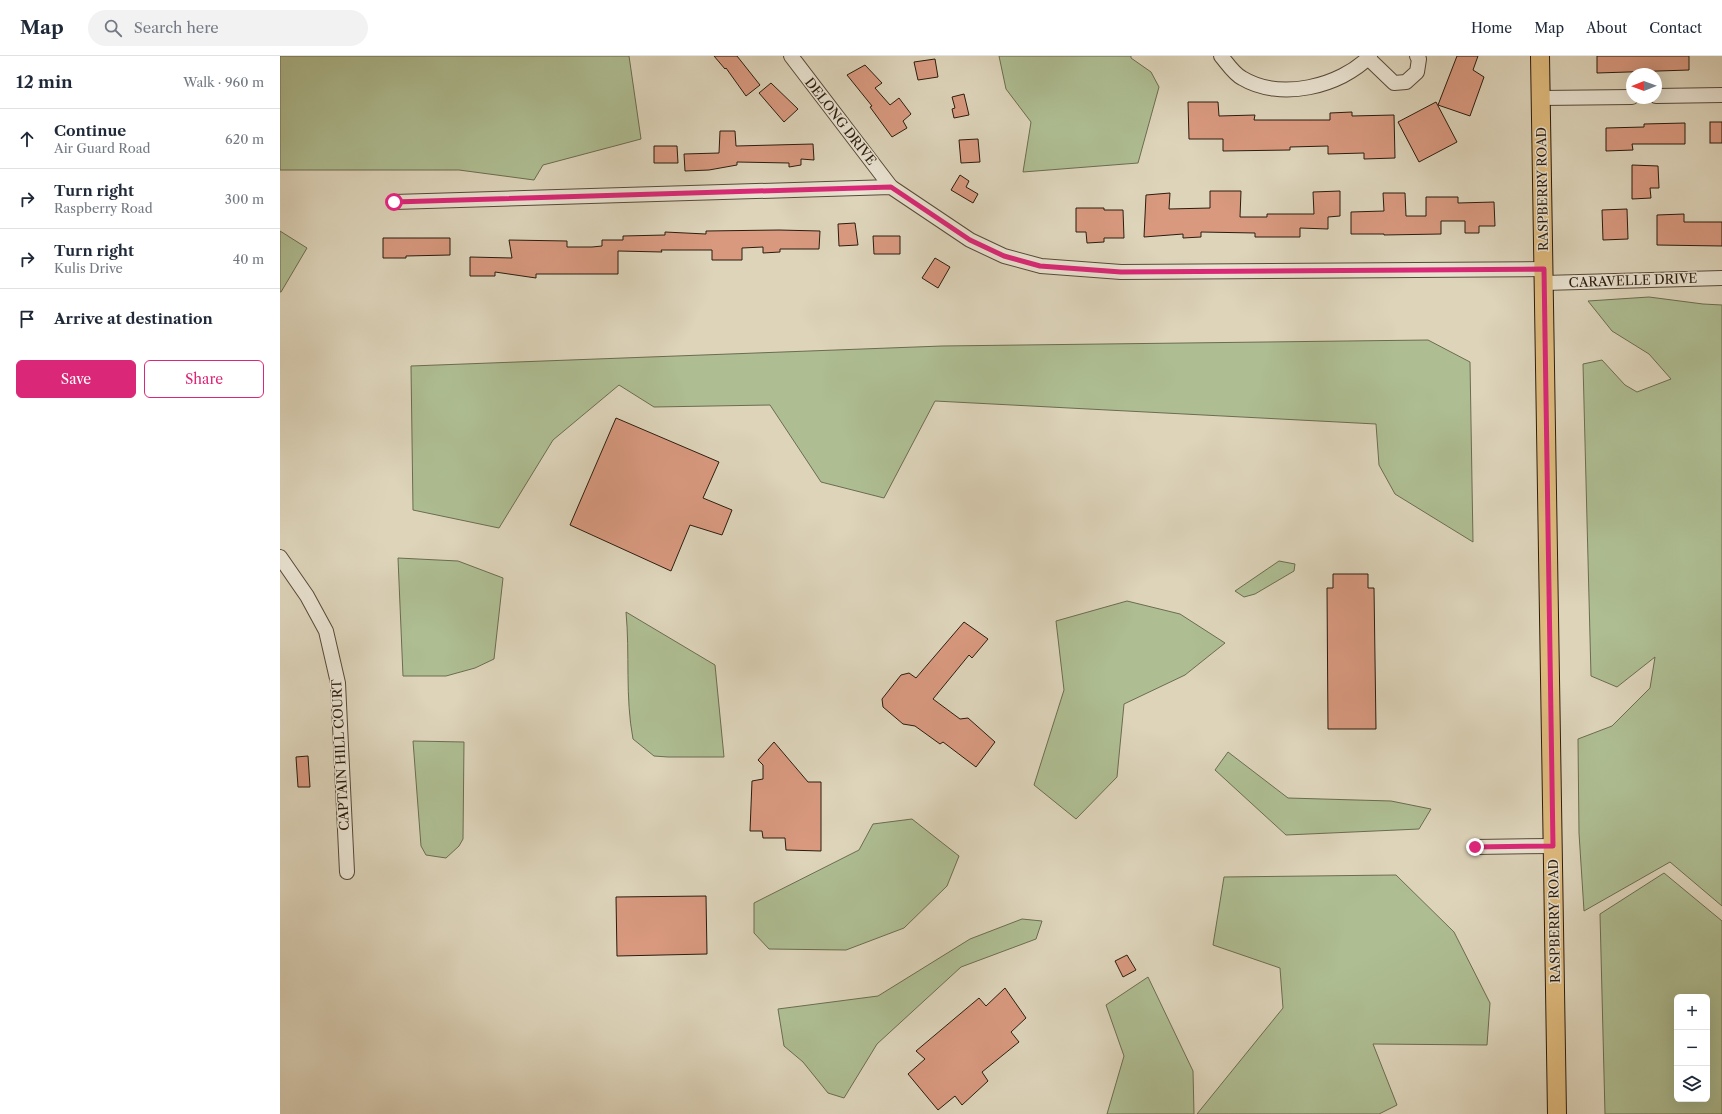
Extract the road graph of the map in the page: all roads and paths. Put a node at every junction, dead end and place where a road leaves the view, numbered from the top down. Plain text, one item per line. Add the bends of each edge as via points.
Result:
1 (791, 56) edge
2 (1220, 56) edge
3 (1417, 56) edge
4 (1540, 56) edge
5 (1369, 57) edge
6 (1722, 95) edge
7 (1662, 96) edge
8 (1626, 97) edge
9 (1541, 98) junction
10 (891, 187) junction
11 (394, 202) dead end
12 (1544, 276) junction
13 (1722, 278) edge
14 (280, 557) edge
15 (1553, 846) junction
16 (1475, 847) dead end
17 (347, 872) dead end
18 (1557, 1114) edge

1 - 10 street, DELONG DRIVE
2 - 5 street via 1241,78 1269,88 1285,89 1316,87 1341,78
3 - 5 street via 1418,72 1406,82 1394,83
4 - 9 main road, RASPBERRY ROAD
6 - 7 street
8 - 9 street
9 - 12 main road, RASPBERRY ROAD
10 - 11 street
10 - 12 street, DELONG DRIVE via 970,240 1004,256 1040,266 1121,272
12 - 13 street, CARAVELLE DRIVE
12 - 15 main road, RASPBERRY ROAD
14 - 17 street, CAPTAIN HILL COURT via 307,596 326,631 338,683
15 - 16 street
15 - 18 main road, RASPBERRY ROAD

